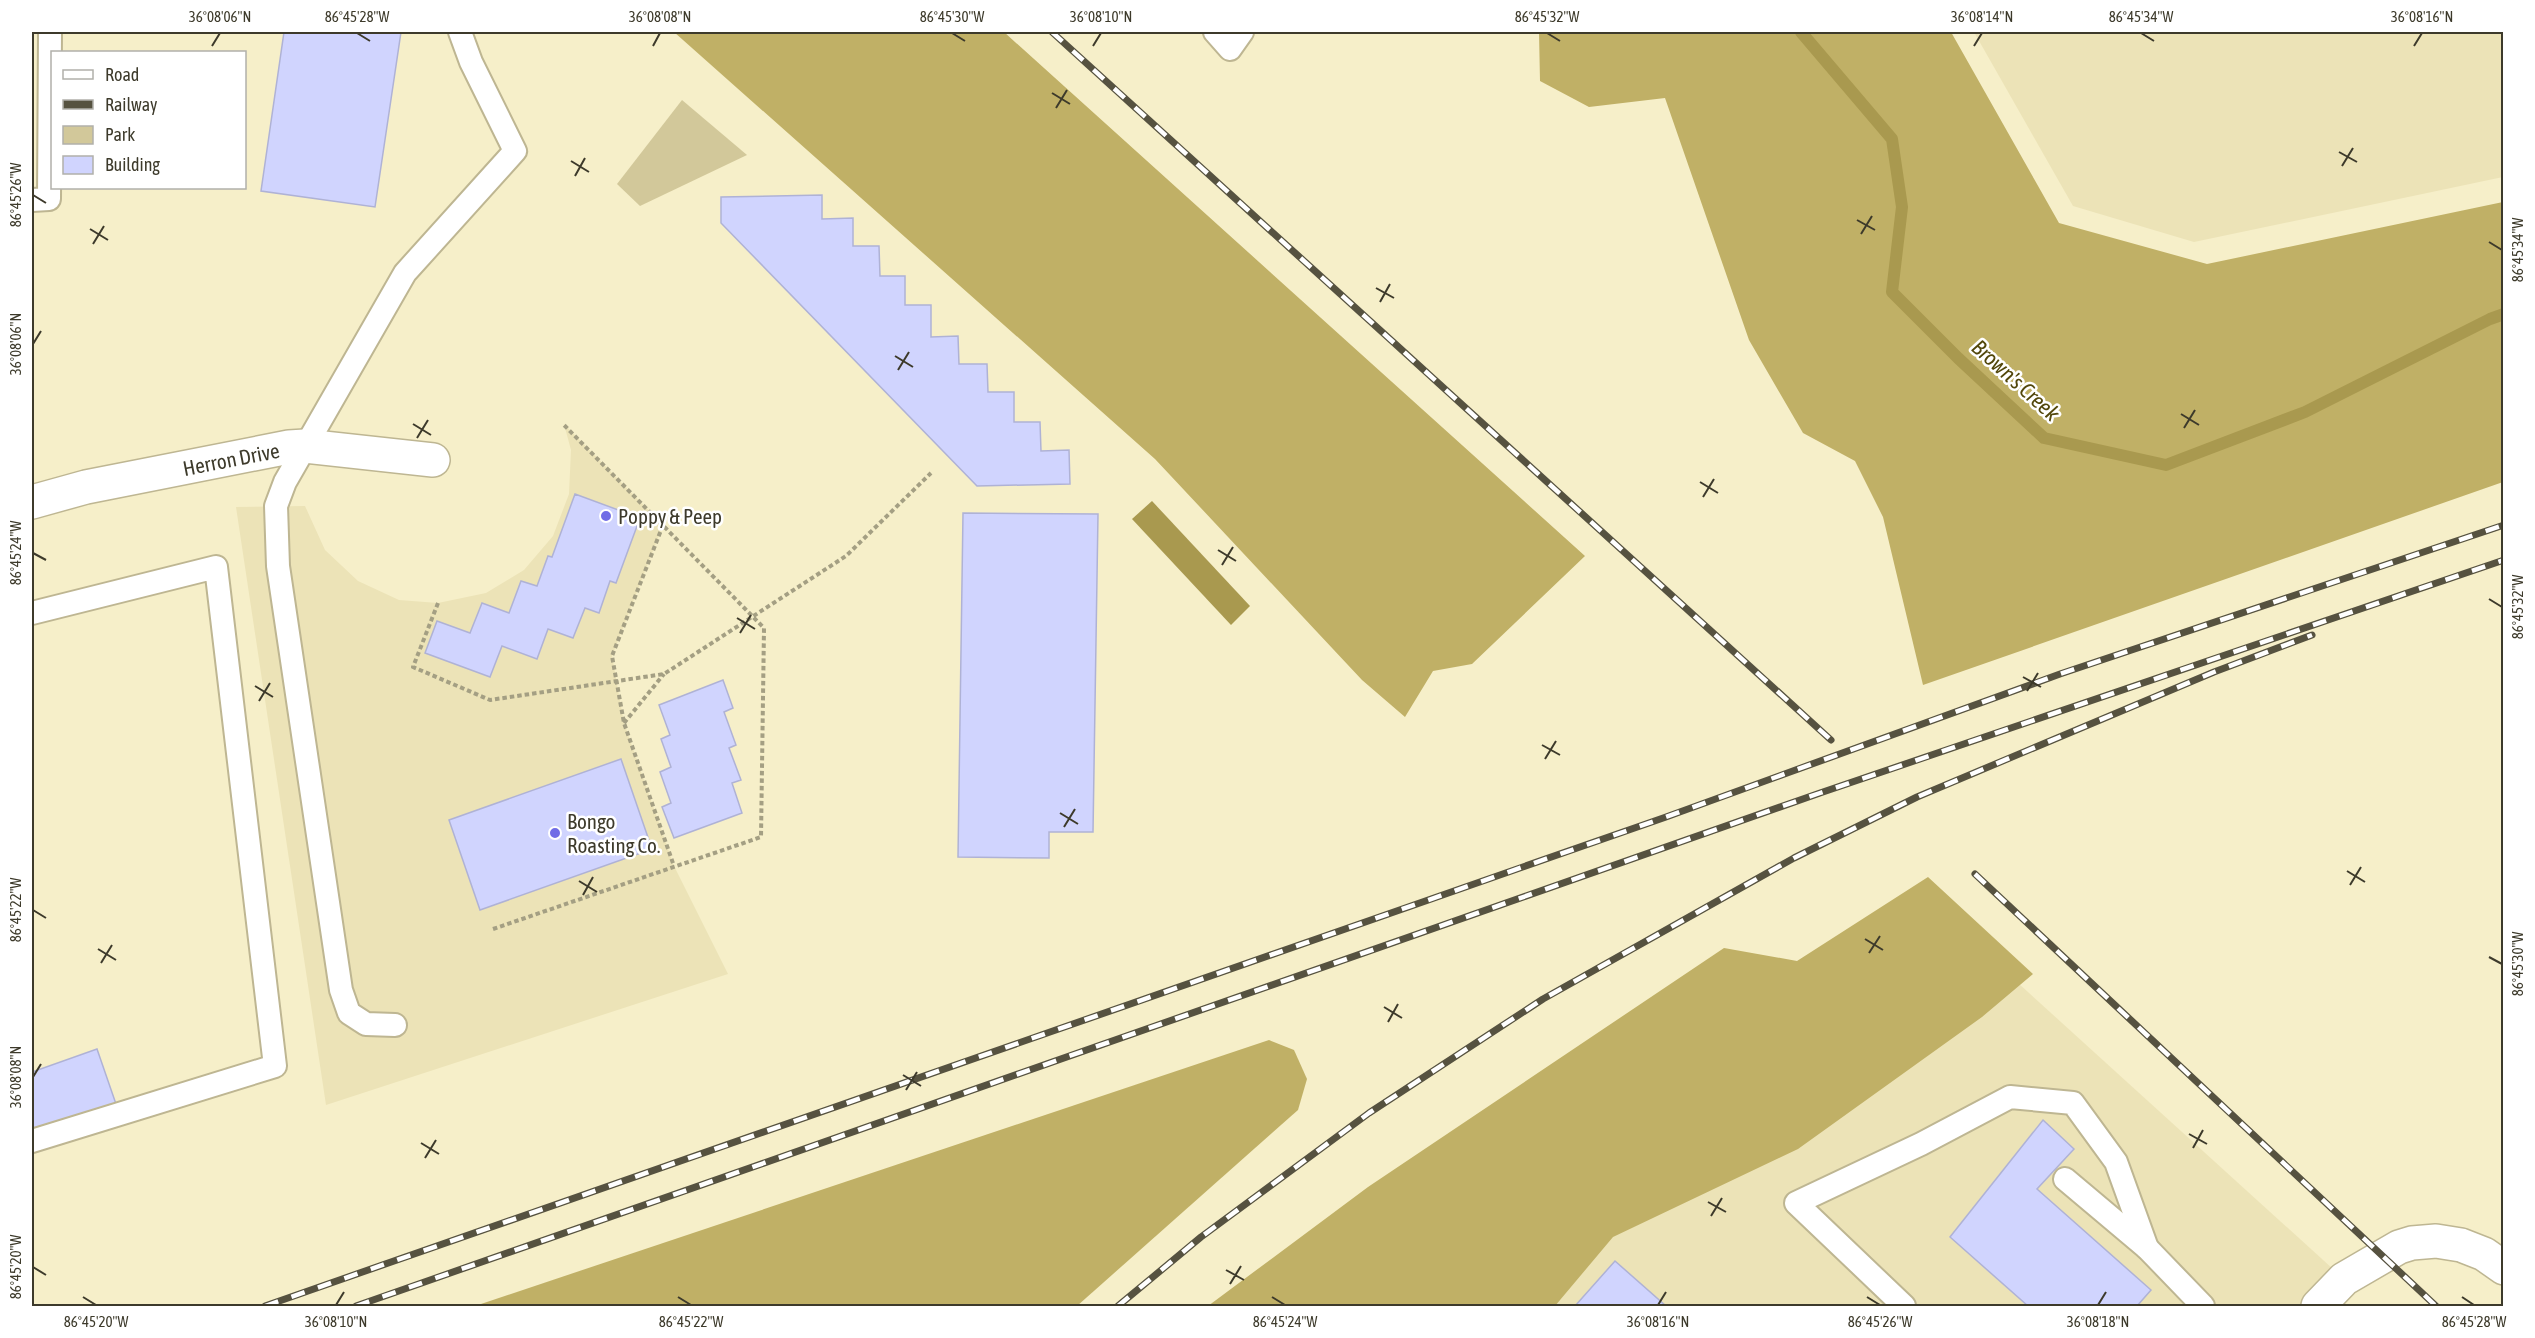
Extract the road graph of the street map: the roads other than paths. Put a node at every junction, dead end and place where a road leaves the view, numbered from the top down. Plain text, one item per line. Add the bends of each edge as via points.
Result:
1 (50, 32) edge
2 (460, 32) edge
3 (1215, 32) edge
4 (1242, 32) edge
5 (32, 200) edge
6 (305, 446) junction
7 (433, 460) dead end
8 (32, 502) edge
9 (32, 613) edge
10 (395, 1025) dead end
11 (32, 1141) edge
12 (2065, 1179) dead end
13 (2147, 1248) junction
14 (2504, 1268) edge
15 (1904, 1306) edge
16 (2203, 1306) edge
17 (2318, 1306) edge

1 - 5 lane via 49,199
2 - 6 lane via 515,151 405,273
3 - 4 lane via 1230,49
6 - 7 street, Herron Drive
6 - 8 street, Herron Drive via 86,487
6 - 10 lane via 276,506 278,566 341,990 349,1013 358,1019 366,1024
9 - 11 lane via 216,567 274,1066
12 - 13 lane
13 - 15 lane via 2116,1162 2073,1103 2010,1096 1922,1144 1796,1203
13 - 16 lane
14 - 17 street via 2473,1249 2448,1242 2412,1243 2344,1279

